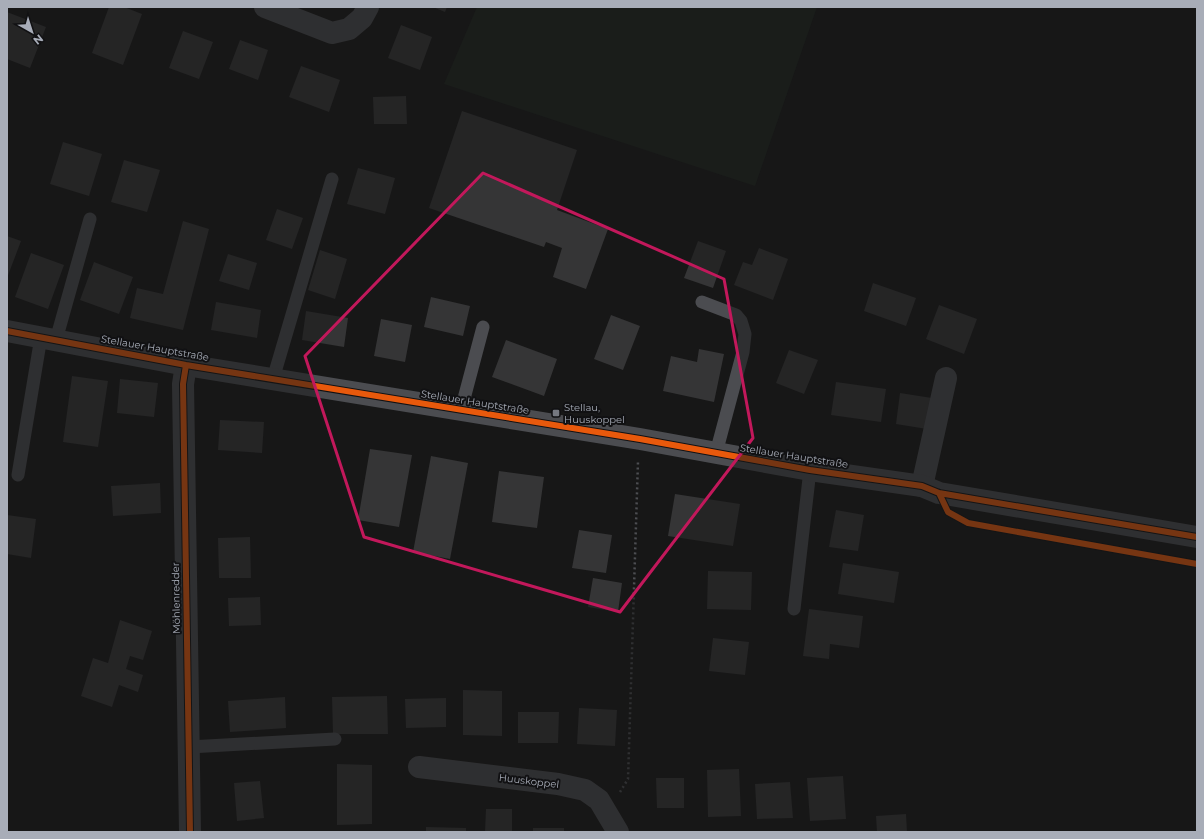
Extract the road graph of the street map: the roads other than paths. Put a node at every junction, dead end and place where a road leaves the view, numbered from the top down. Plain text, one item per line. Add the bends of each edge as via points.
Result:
1 (265, 7) edge
2 (368, 7) edge
3 (332, 179) dead end
4 (90, 219) dead end
5 (702, 302) dead end
6 (483, 327) dead end
7 (7, 331) edge
8 (48, 339) junction
9 (186, 365) junction
10 (946, 378) dead end
11 (273, 379) junction
12 (461, 410) junction
13 (716, 453) junction
14 (810, 470) junction
15 (18, 475) dead end
16 (930, 489) junction
17 (1197, 537) edge
18 (794, 609) dead end
19 (335, 739) dead end
20 (189, 746) junction
21 (419, 767) dead end
22 (190, 832) edge
23 (618, 832) edge

1 - 2 street via 332,33 348,29 362,18
3 - 11 lane
4 - 8 lane
5 - 13 lane via 736,315 745,334
6 - 12 lane
7 - 8 street, Stellauer Hauptstraße
8 - 9 street, Stellauer Hauptstraße
8 - 15 lane
9 - 11 street, Stellauer Hauptstraße
9 - 20 street, Möhlenredder via 183,384
10 - 16 street
11 - 12 street, Stellauer Hauptstraße
12 - 13 street, Stellauer Hauptstraße
13 - 14 street, Stellauer Hauptstraße
14 - 16 street, Stellauer Hauptstraße
14 - 18 lane
16 - 17 street, Stellauer Hauptstraße
19 - 20 lane
20 - 22 street, Möhlenredder
21 - 23 street, Huuskoppel via 558,784 585,790 599,800

